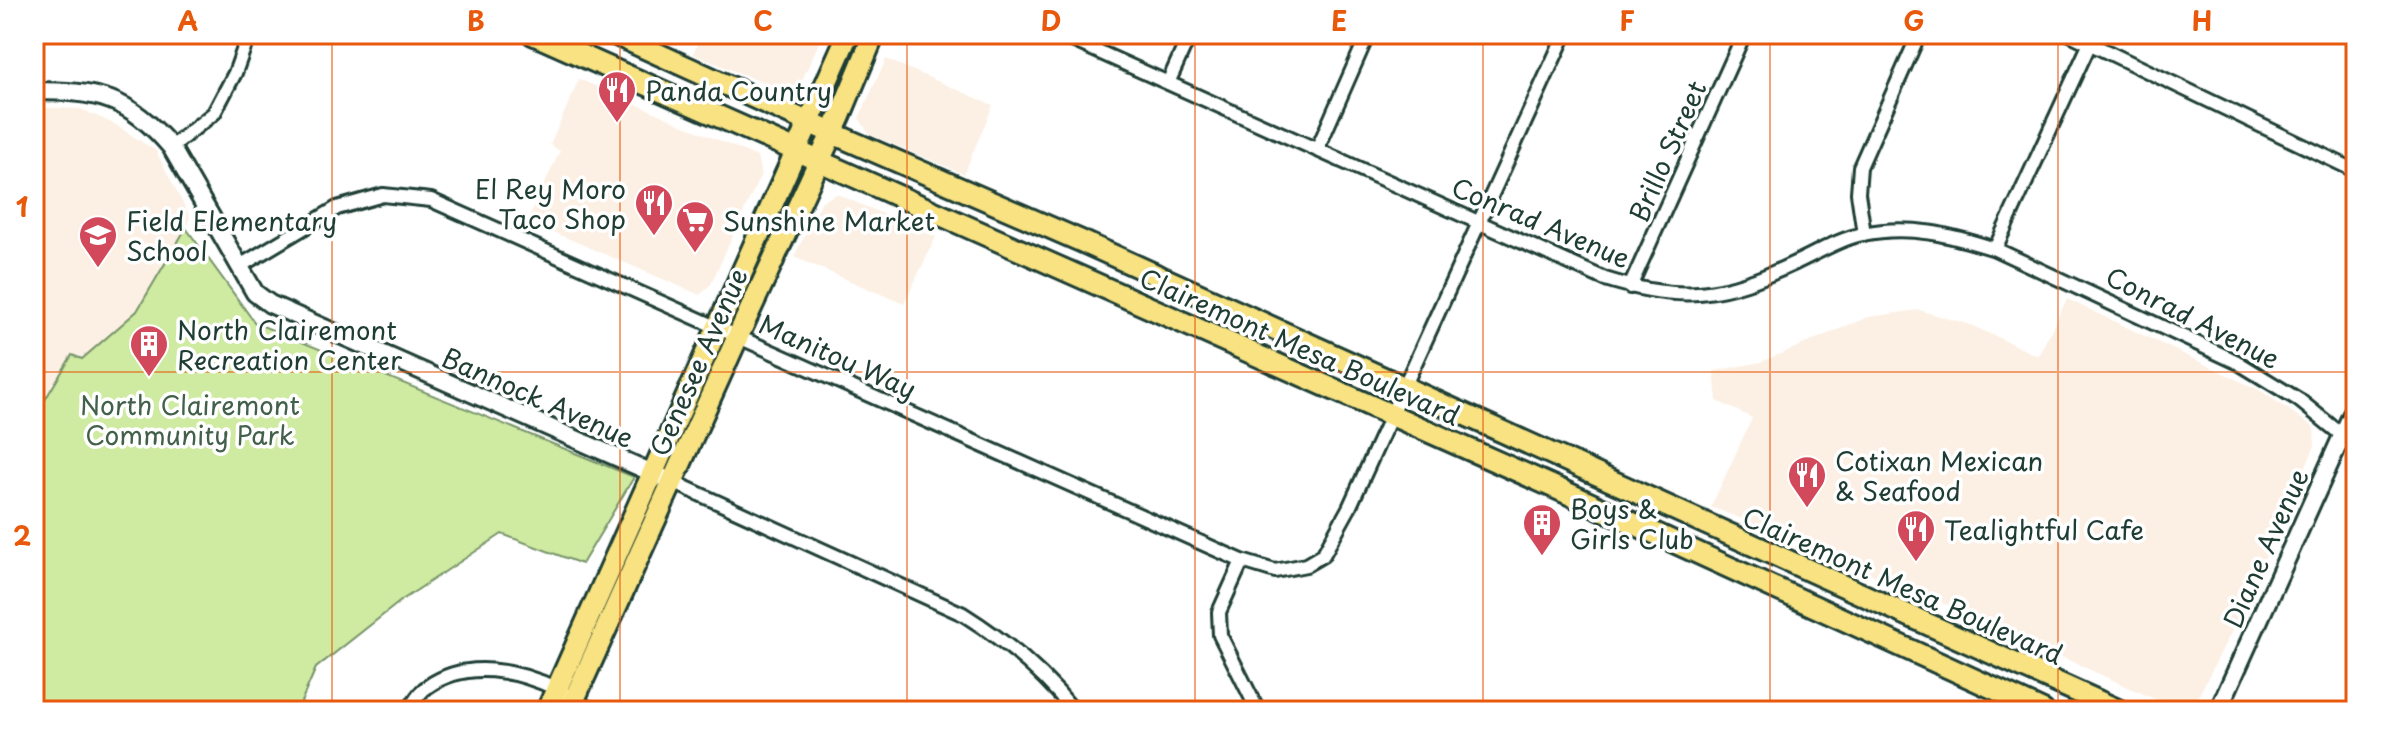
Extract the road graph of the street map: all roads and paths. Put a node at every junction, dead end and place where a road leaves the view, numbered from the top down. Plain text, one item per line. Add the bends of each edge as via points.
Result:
1 (249, 34) edge
2 (533, 34) edge
3 (614, 34) edge
4 (848, 34) edge
5 (874, 34) edge
6 (1059, 34) edge
7 (1190, 34) edge
8 (1368, 34) edge
9 (1565, 34) edge
10 (1744, 34) edge
11 (1919, 34) edge
12 (2070, 34) edge
13 (2090, 43) junction
14 (1168, 83) junction
15 (34, 91) edge
16 (809, 122) junction
17 (832, 133) junction
18 (171, 147) junction
19 (1317, 150) junction
20 (796, 151) junction
21 (818, 162) junction
22 (2356, 171) edge
23 (1479, 223) junction
24 (1864, 234) junction
25 (1995, 249) junction
26 (240, 266) junction
27 (1630, 287) junction
28 (716, 326) junction
29 (738, 336) junction
30 (1405, 389) junction
31 (2356, 405) edge
32 (1393, 416) junction
33 (2349, 440) edge
34 (653, 474) junction
35 (673, 482) junction
36 (1242, 561) junction
37 (556, 689) junction
38 (572, 705) edge
39 (408, 711) edge
40 (547, 711) edge
41 (594, 711) edge
42 (1074, 711) edge
43 (1258, 711) edge
44 (2043, 711) edge
45 (2120, 711) edge
46 (2218, 711) edge

1 - 18 street via 214,113
2 - 20 main road, Clairemont Mesa Boulevard
3 - 16 main road, Clairemont Mesa Boulevard
4 - 16 main road, Genesee Avenue
5 - 17 main road, Genesee Avenue
6 - 14 street, Conrad Avenue
7 - 14 street
8 - 19 street
9 - 23 street, Manitou Way
10 - 27 street, Brillo Street
11 - 24 street via 1860,167
12 - 13 street
13 - 22 street
13 - 25 street
14 - 19 street, Conrad Avenue
15 - 18 street, Bannock Avenue via 83,91 113,100 154,127
16 - 17 main road, Clairemont Mesa Boulevard
16 - 20 main road, Genesee Avenue
17 - 21 main road, Genesee Avenue
17 - 30 main road, Clairemont Mesa Boulevard
18 - 26 street, Bannock Avenue
19 - 23 street, Conrad Avenue
20 - 21 main road, Clairemont Mesa Boulevard
20 - 28 main road, Genesee Avenue
21 - 29 main road, Genesee Avenue
21 - 32 main road, Clairemont Mesa Boulevard
23 - 27 street, Conrad Avenue
23 - 30 street, Manitou Way
24 - 25 street, Conrad Avenue via 1922,230
24 - 27 street, Conrad Avenue via 1726,291 1700,295
25 - 33 street, Conrad Avenue via 2237,362 2299,400
26 - 28 street, Manitou Way via 337,208 383,195 431,200
26 - 34 street, Bannock Avenue via 255,293 270,304
28 - 29 street, Manitou Way
28 - 34 main road, Genesee Avenue
29 - 35 main road, Genesee Avenue
29 - 36 street, Manitou Way
30 - 32 street, Manitou Way
30 - 45 main road, Clairemont Mesa Boulevard
31 - 33 street, Diane Avenue
32 - 36 street, Manitou Way via 1323,555 1306,565 1275,571
32 - 44 main road, Clairemont Mesa Boulevard
33 - 46 street, Diane Avenue
34 - 35 street, Bannock Avenue
34 - 37 main road, Genesee Avenue
35 - 38 main road, Genesee Avenue
35 - 42 street, Bannock Avenue via 963,614 998,635 1048,678
36 - 43 street via 1219,612 1220,635
37 - 38 street
37 - 39 street via 486,669 453,673 425,688
37 - 40 main road, Genesee Avenue
38 - 41 street

